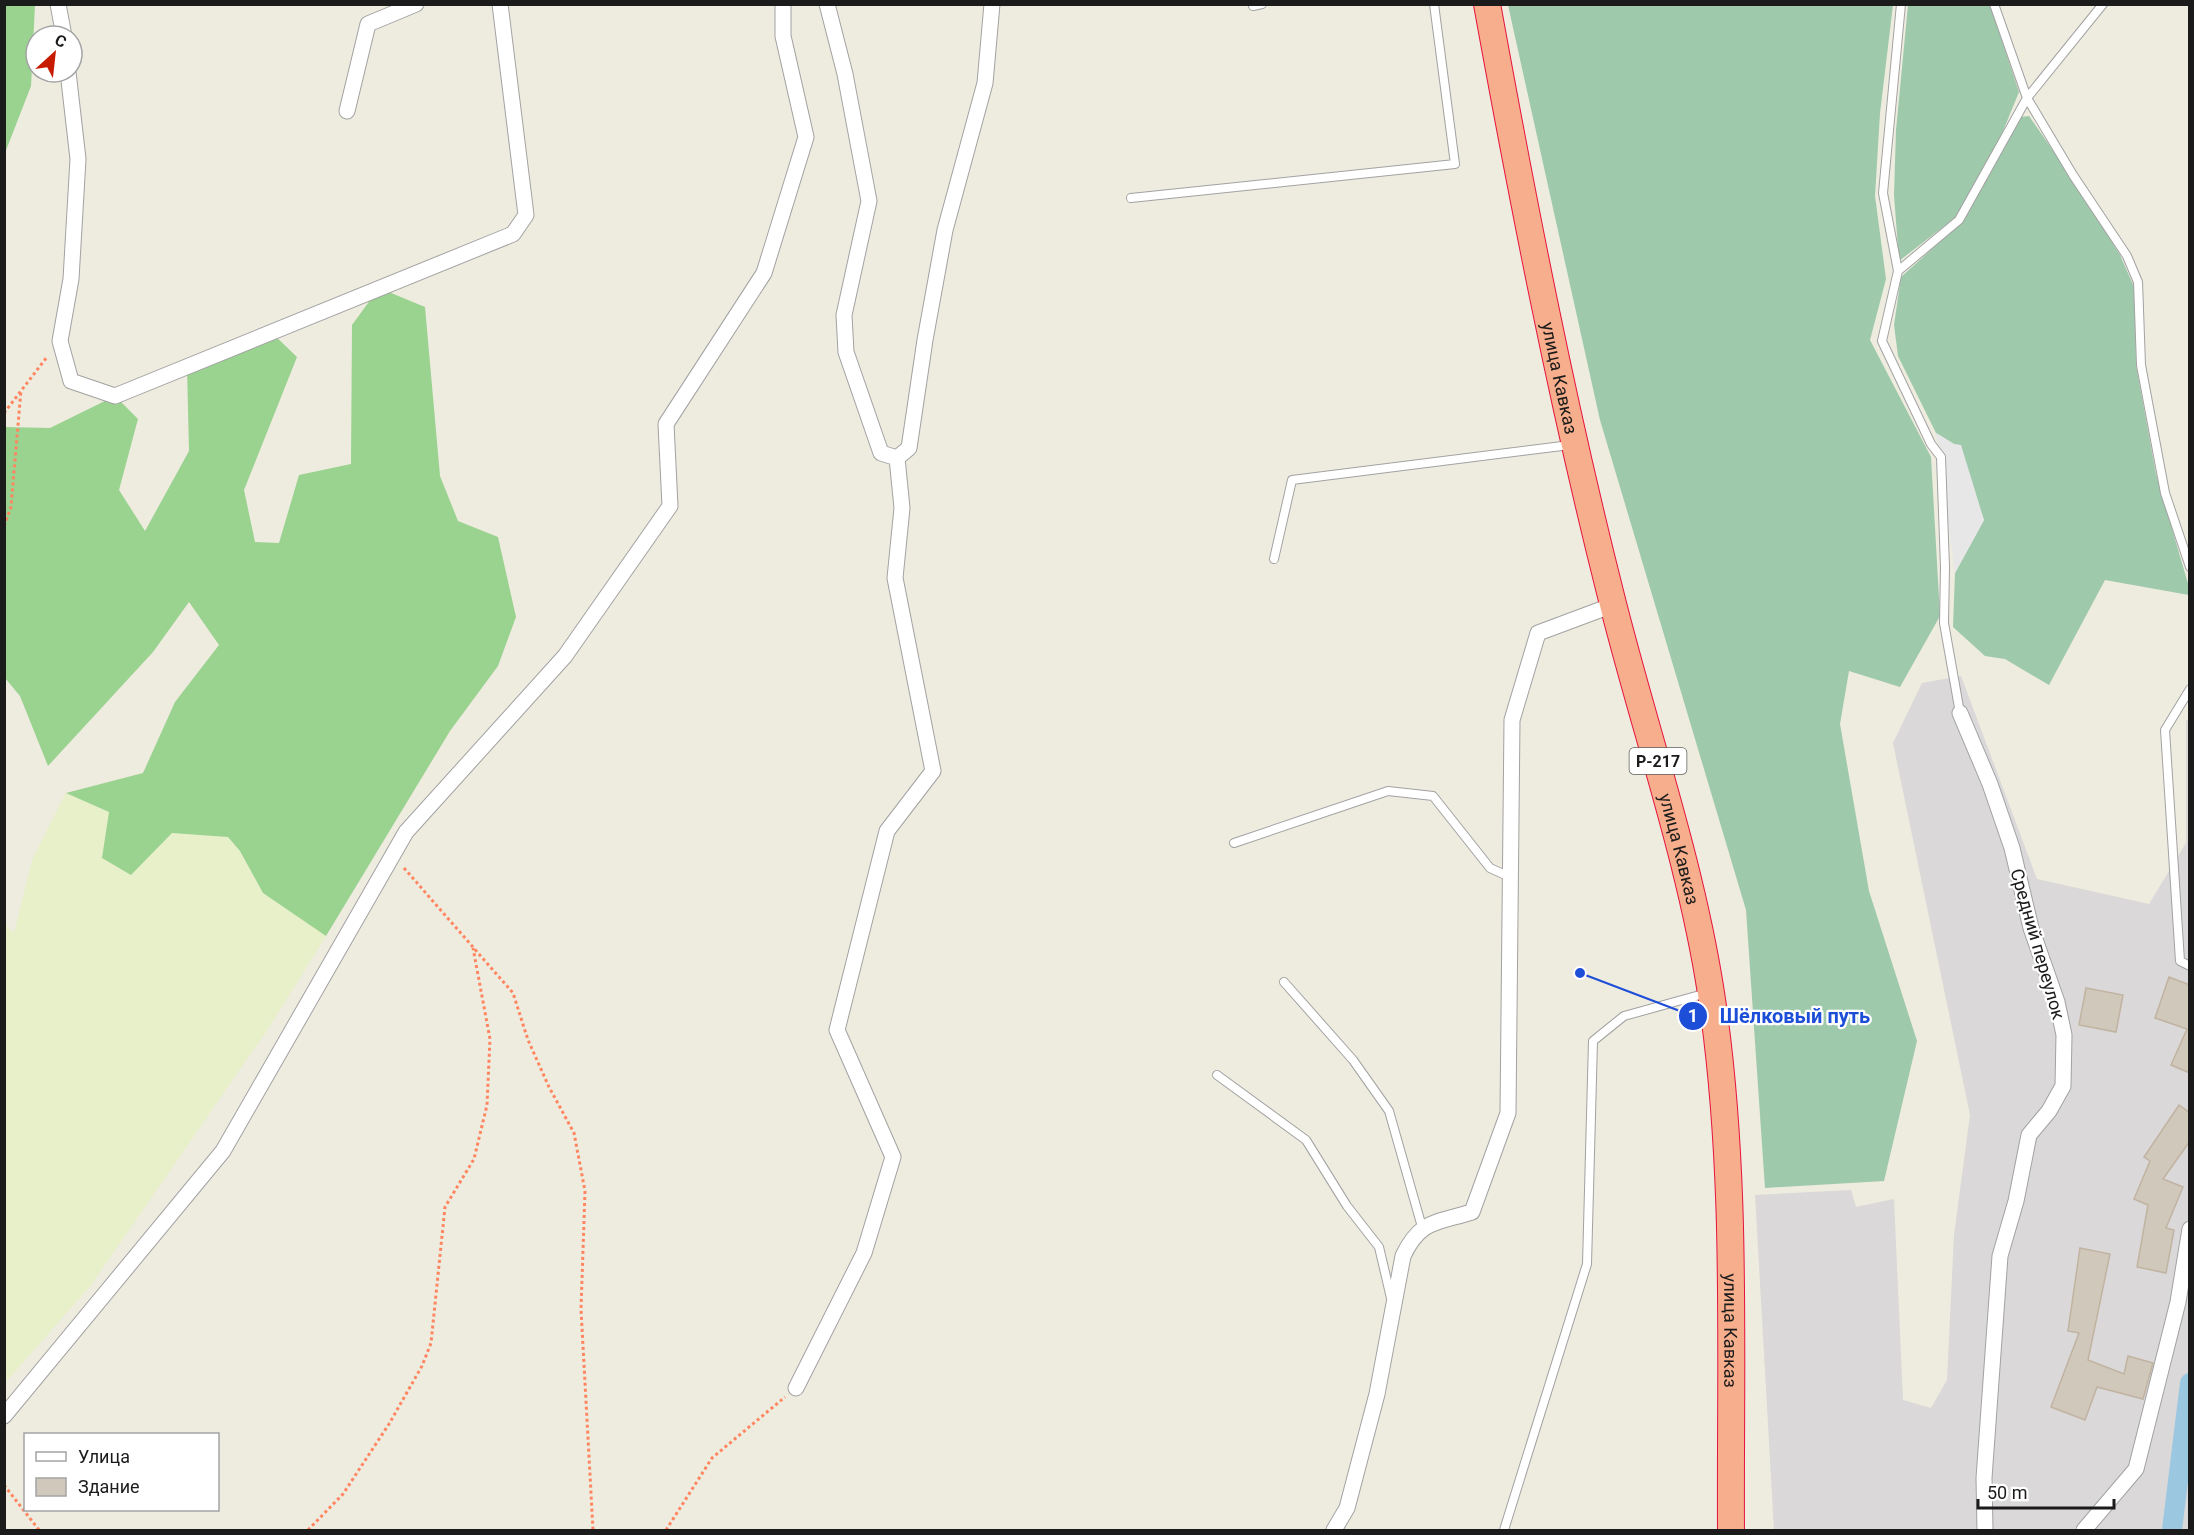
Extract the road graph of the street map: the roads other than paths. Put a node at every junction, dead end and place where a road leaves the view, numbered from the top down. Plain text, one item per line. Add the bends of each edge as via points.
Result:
1 (58, 4) edge
2 (416, 4) edge
3 (500, 4) edge
4 (783, 4) edge
5 (827, 4) edge
6 (992, 4) edge
7 (1262, 4) edge
8 (1434, 4) edge
9 (1487, 4) edge
10 (1901, 4) edge
11 (1994, 4) edge
12 (2103, 4) edge
13 (1253, 6) edge
14 (62, 24) edge
15 (69, 84) edge
16 (2027, 98) junction
17 (346, 111) dead end
18 (1131, 198) dead end
19 (1898, 271) junction
20 (1573, 445) junction
21 (897, 458) junction
22 (1274, 560) dead end
23 (2190, 567) edge
24 (1613, 605) junction
25 (2190, 689) edge
26 (1960, 713) joint
27 (1234, 843) dead end
28 (1512, 878) junction
29 (2190, 966) edge
30 (1284, 982) dead end
31 (1711, 992) junction
32 (1217, 1075) dead end
33 (1422, 1227) junction
34 (2190, 1229) edge
35 (2184, 1302) edge
36 (1393, 1310) junction
37 (796, 1388) road end
38 (4, 1416) edge
39 (1334, 1530) edge
40 (1504, 1530) edge
41 (1731, 1530) edge
42 (1985, 1530) edge
43 (2084, 1530) edge

1 - 14 street
2 - 17 street via 368,24
3 - 15 street via 526,215 513,234 115,396 71,381 60,341 71,279 78,159
4 - 38 street via 783,36 806,137 764,273 666,424 670,506 565,656 406,832 223,1151
5 - 21 street via 845,74 868,201 844,315 846,352 881,453
6 - 21 street via 985,83 945,230 909,448
7 - 13 lane
8 - 18 lane via 1455,164
9 - 20 highway, улица Кавказ / Р-217
10 - 19 lane via 1883,193
11 - 16 lane
12 - 16 lane
16 - 19 lane via 1959,220
16 - 23 lane via 2127,256 2138,282 2141,365 2165,493
19 - 26 lane via 1882,341 1931,444 1941,457 1944,624
20 - 22 lane via 1292,480
20 - 24 highway, улица Кавказ / Р-217
21 - 37 street via 902,508 895,578 933,771 887,831 837,1030 893,1157 864,1253
24 - 28 street via 1538,633 1512,720
24 - 31 highway, улица Кавказ / Р-217 via 1670,804
25 - 29 lane via 2165,729 2180,961
26 - 42 street, Средний переулок via 2012,848 2031,928 2057,1002 2064,1035 2063,1086 2049,1112 2029,1135 2000,1256 1984,1478
27 - 28 lane via 1388,791 1432,796 1490,868
28 - 33 street via 1509,1113 1472,1212
30 - 33 lane via 1353,1060 1389,1111
31 - 40 lane via 1624,1016 1593,1041 1587,1264
31 - 41 highway, улица Кавказ / Р-217 via 1729,1153
32 - 36 lane via 1306,1140 1347,1206 1379,1247
33 - 36 street via 1403,1256
34 - 35 street
35 - 43 street via 2136,1469
36 - 39 street via 1377,1394 1347,1508

